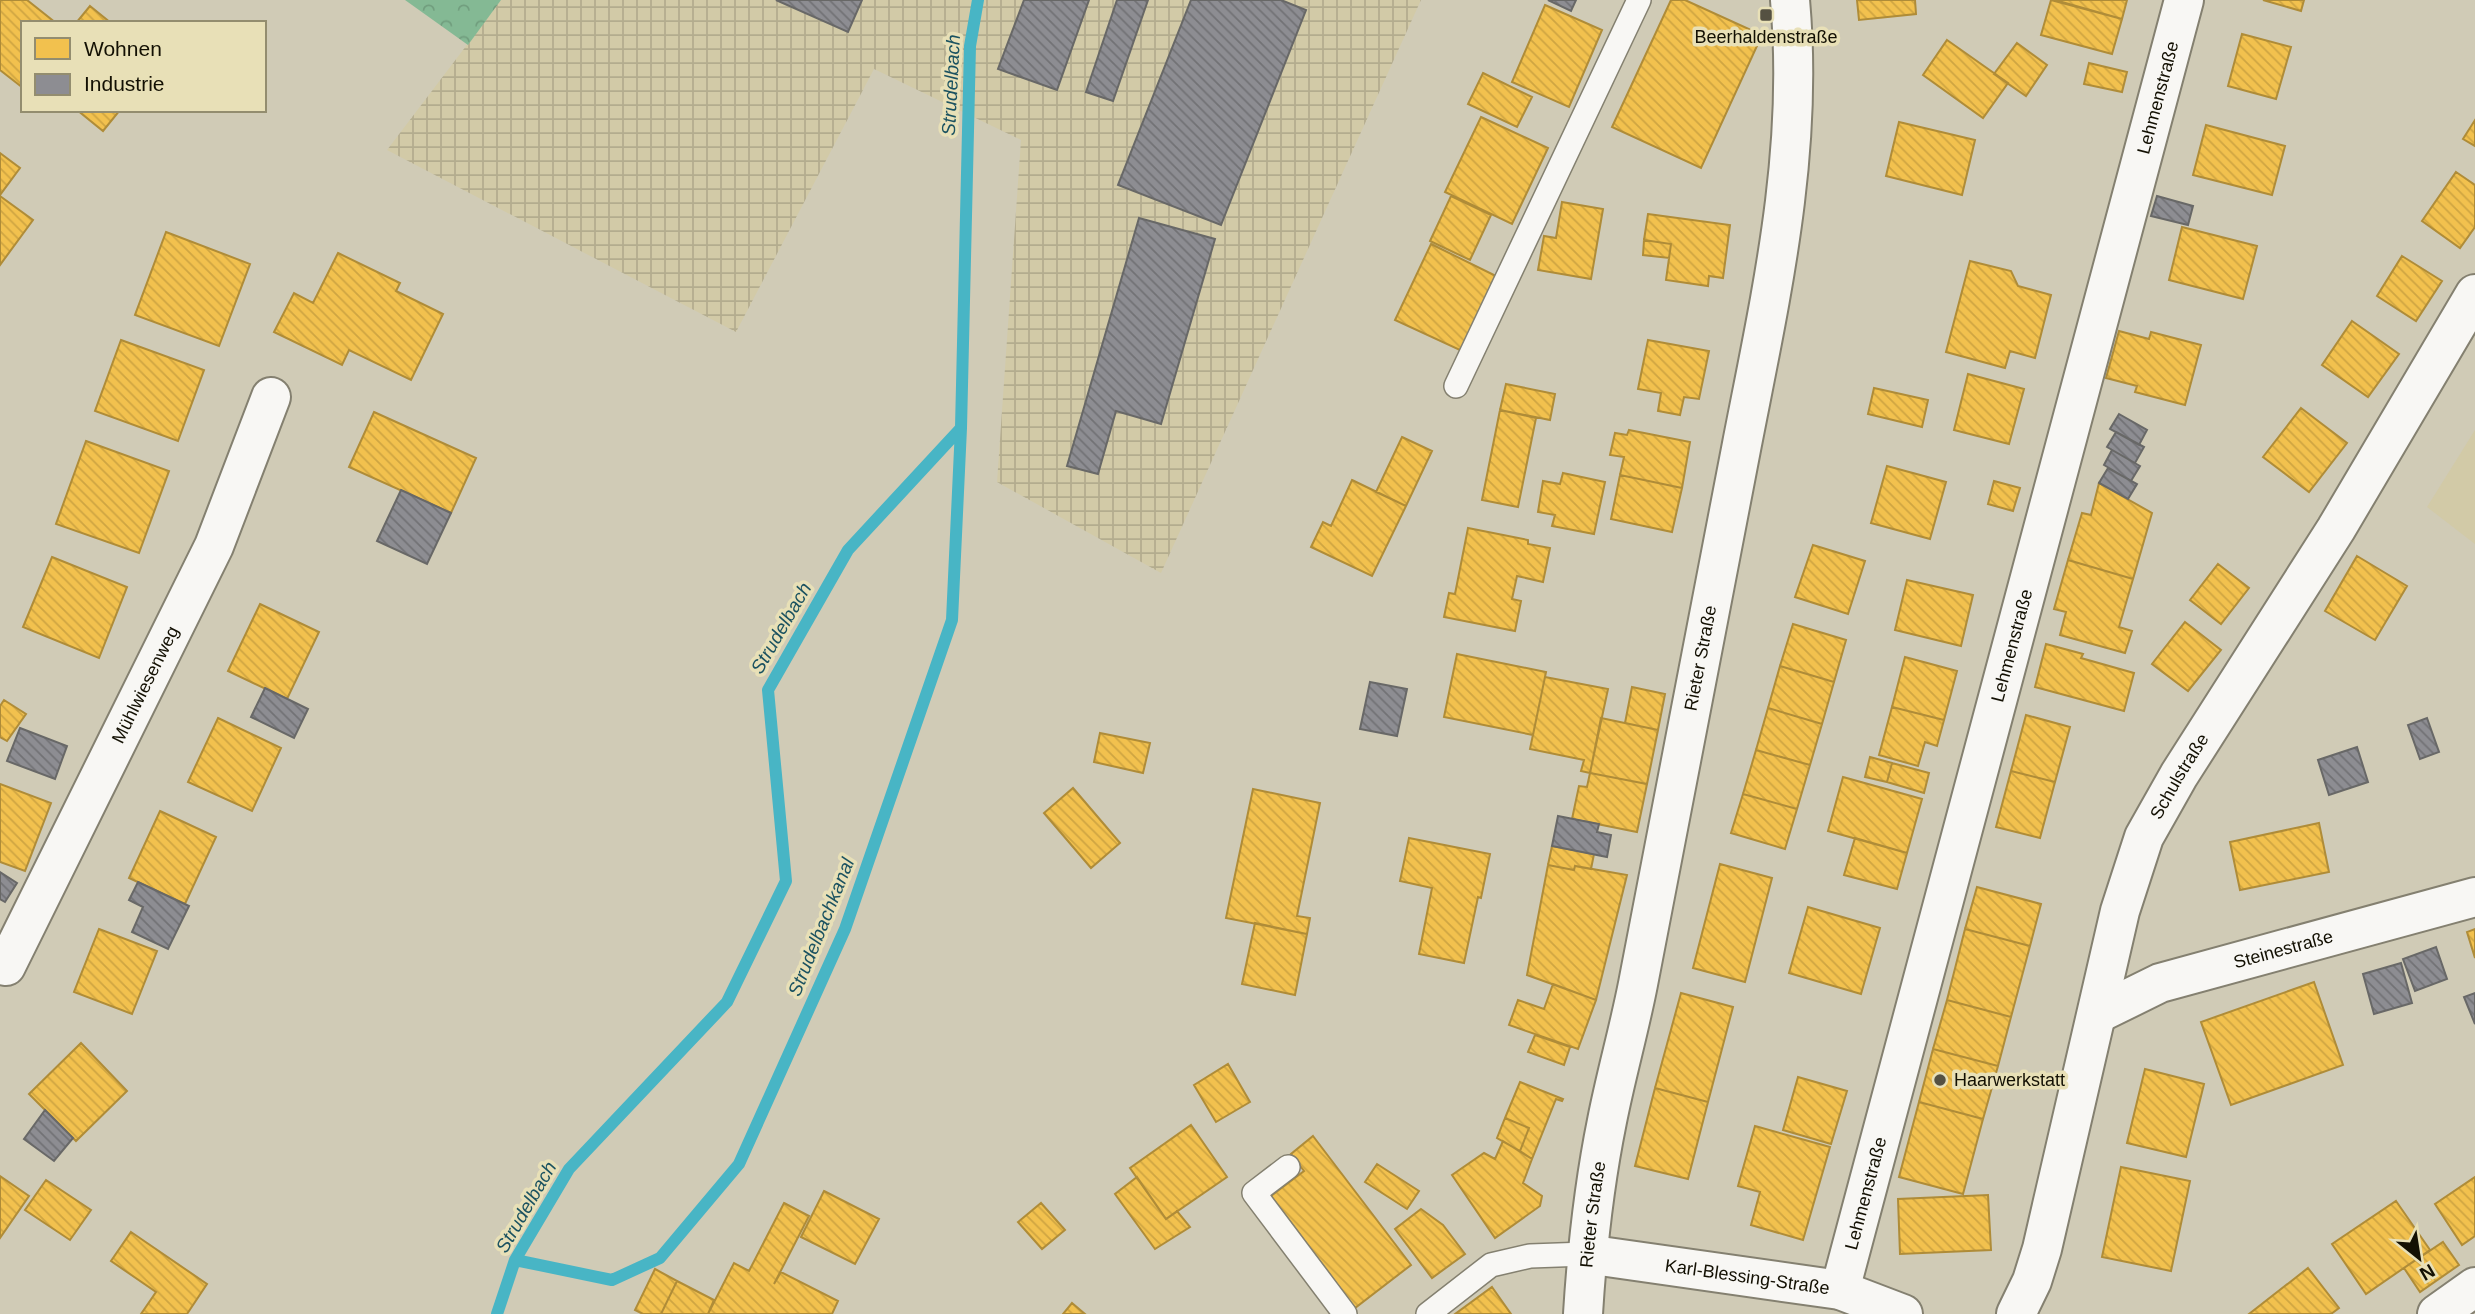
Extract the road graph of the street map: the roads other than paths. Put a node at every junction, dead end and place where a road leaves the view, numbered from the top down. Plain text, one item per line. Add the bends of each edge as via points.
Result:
1 (1639, 0) edge
2 (1790, 0) edge
3 (2184, 0) edge
4 (2475, 293) edge
5 (1456, 386) dead end
6 (271, 397) dead end
7 (2475, 897) edge
8 (2, 970) edge
9 (2097, 1014) junction
10 (1288, 1167) dead end
11 (1587, 1254) junction
12 (2475, 1287) edge
13 (1840, 1290) junction
14 (1345, 1314) edge
15 (1428, 1314) edge
16 (1583, 1314) edge
17 (1903, 1314) edge
18 (2016, 1314) edge
19 (2437, 1314) edge

1 - 5 lane
2 - 11 street, Rieter Straße via 1794,106 1790,180 1774,285 1607,1122
3 - 13 street, Lehmenstraße
4 - 9 street, Schulstraße via 2336,529 2144,837 2120,911
6 - 8 street, Mühlwiesenweg via 214,546
7 - 9 street, Steinestraße via 2160,983
9 - 18 street, Schulstraße via 2042,1249
10 - 14 lane via 1254,1193
11 - 13 street, Karl-Blessing-Straße
11 - 15 lane via 1531,1256 1491,1265
11 - 16 street, Rieter Straße
12 - 19 street
13 - 17 street, Karl-Blessing-Straße

